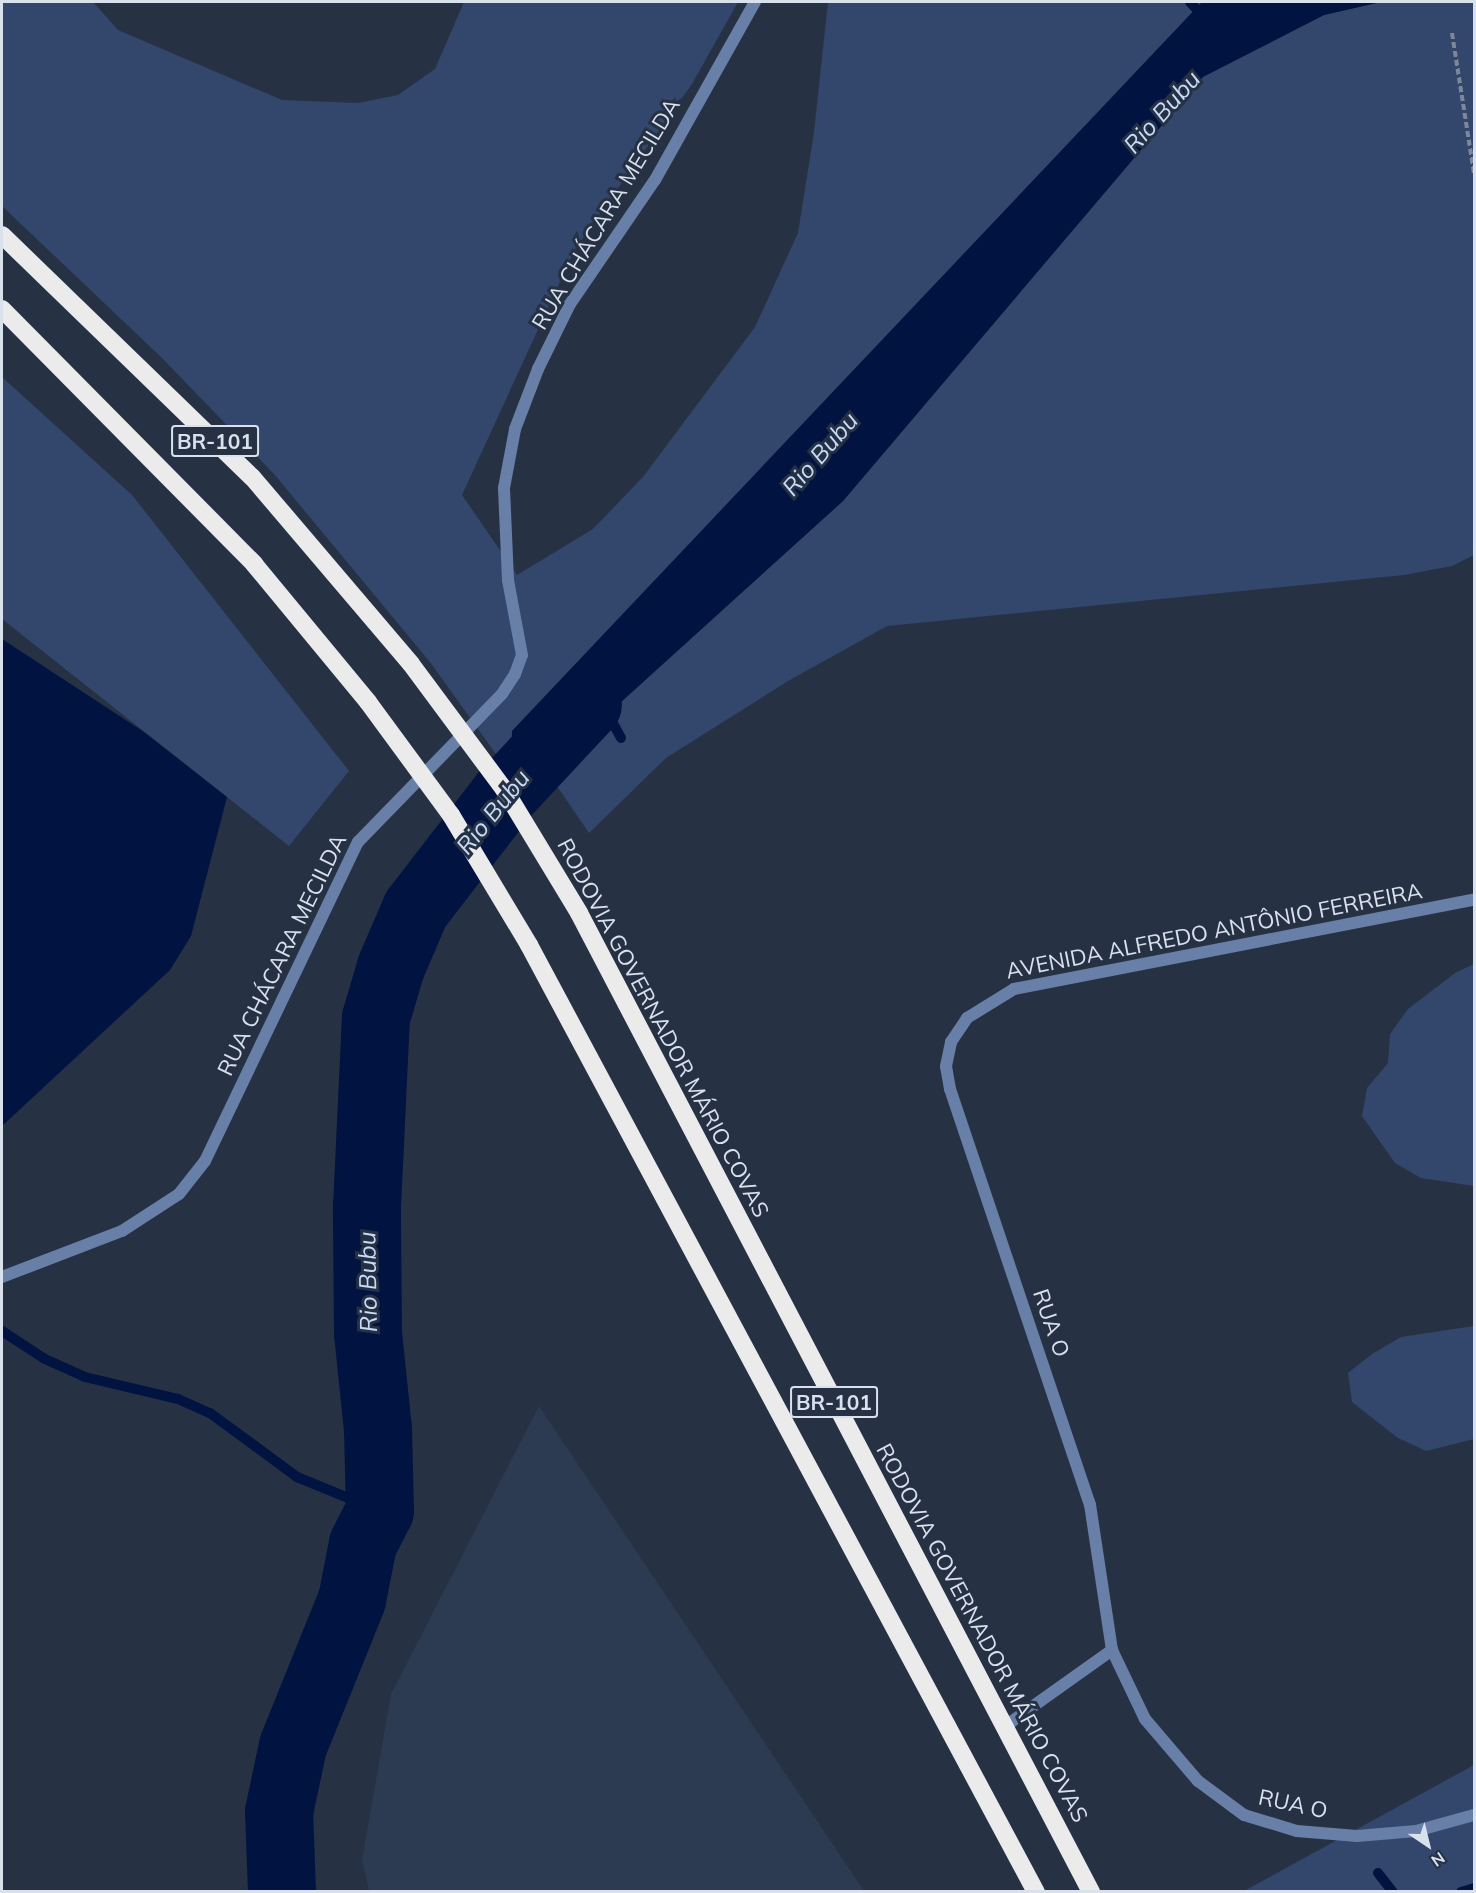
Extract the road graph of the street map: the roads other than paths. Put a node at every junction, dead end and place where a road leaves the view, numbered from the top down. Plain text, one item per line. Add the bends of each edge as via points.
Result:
1 (755, 2) edge
2 (2, 235) edge
3 (2, 309) edge
4 (1474, 900) edge
5 (967, 1017) joint
6 (2, 1277) edge
7 (1112, 1650) junction
8 (1004, 1727) junction
9 (1474, 1815) edge
10 (1036, 1892) edge
11 (1091, 1892) edge

1 - 6 street, RUA CHÁCARA MECILDA via 655,180 570,304 538,369 515,429 504,488 508,580 522,655 515,674 502,694 358,842 205,1161 179,1194 122,1231
2 - 8 highway, RODOVIA GOVERNADOR MÁRIO COVAS / BR-101, bridge via 252,477 411,664 504,789 579,913
3 - 10 highway, BR-101, bridge via 254,564 368,702 451,815 529,945
4 - 5 street, AVENIDA ALFREDO ANTÔNIO FERREIRA via 1024,987 988,1002
5 - 7 street, RUA O via 951,1042 946,1066 950,1089 1090,1504
7 - 8 street
7 - 9 street, RUA O via 1145,1719 1198,1781 1244,1815 1297,1831 1357,1836 1416,1831
8 - 11 highway, RODOVIA GOVERNADOR MÁRIO COVAS / BR-101

